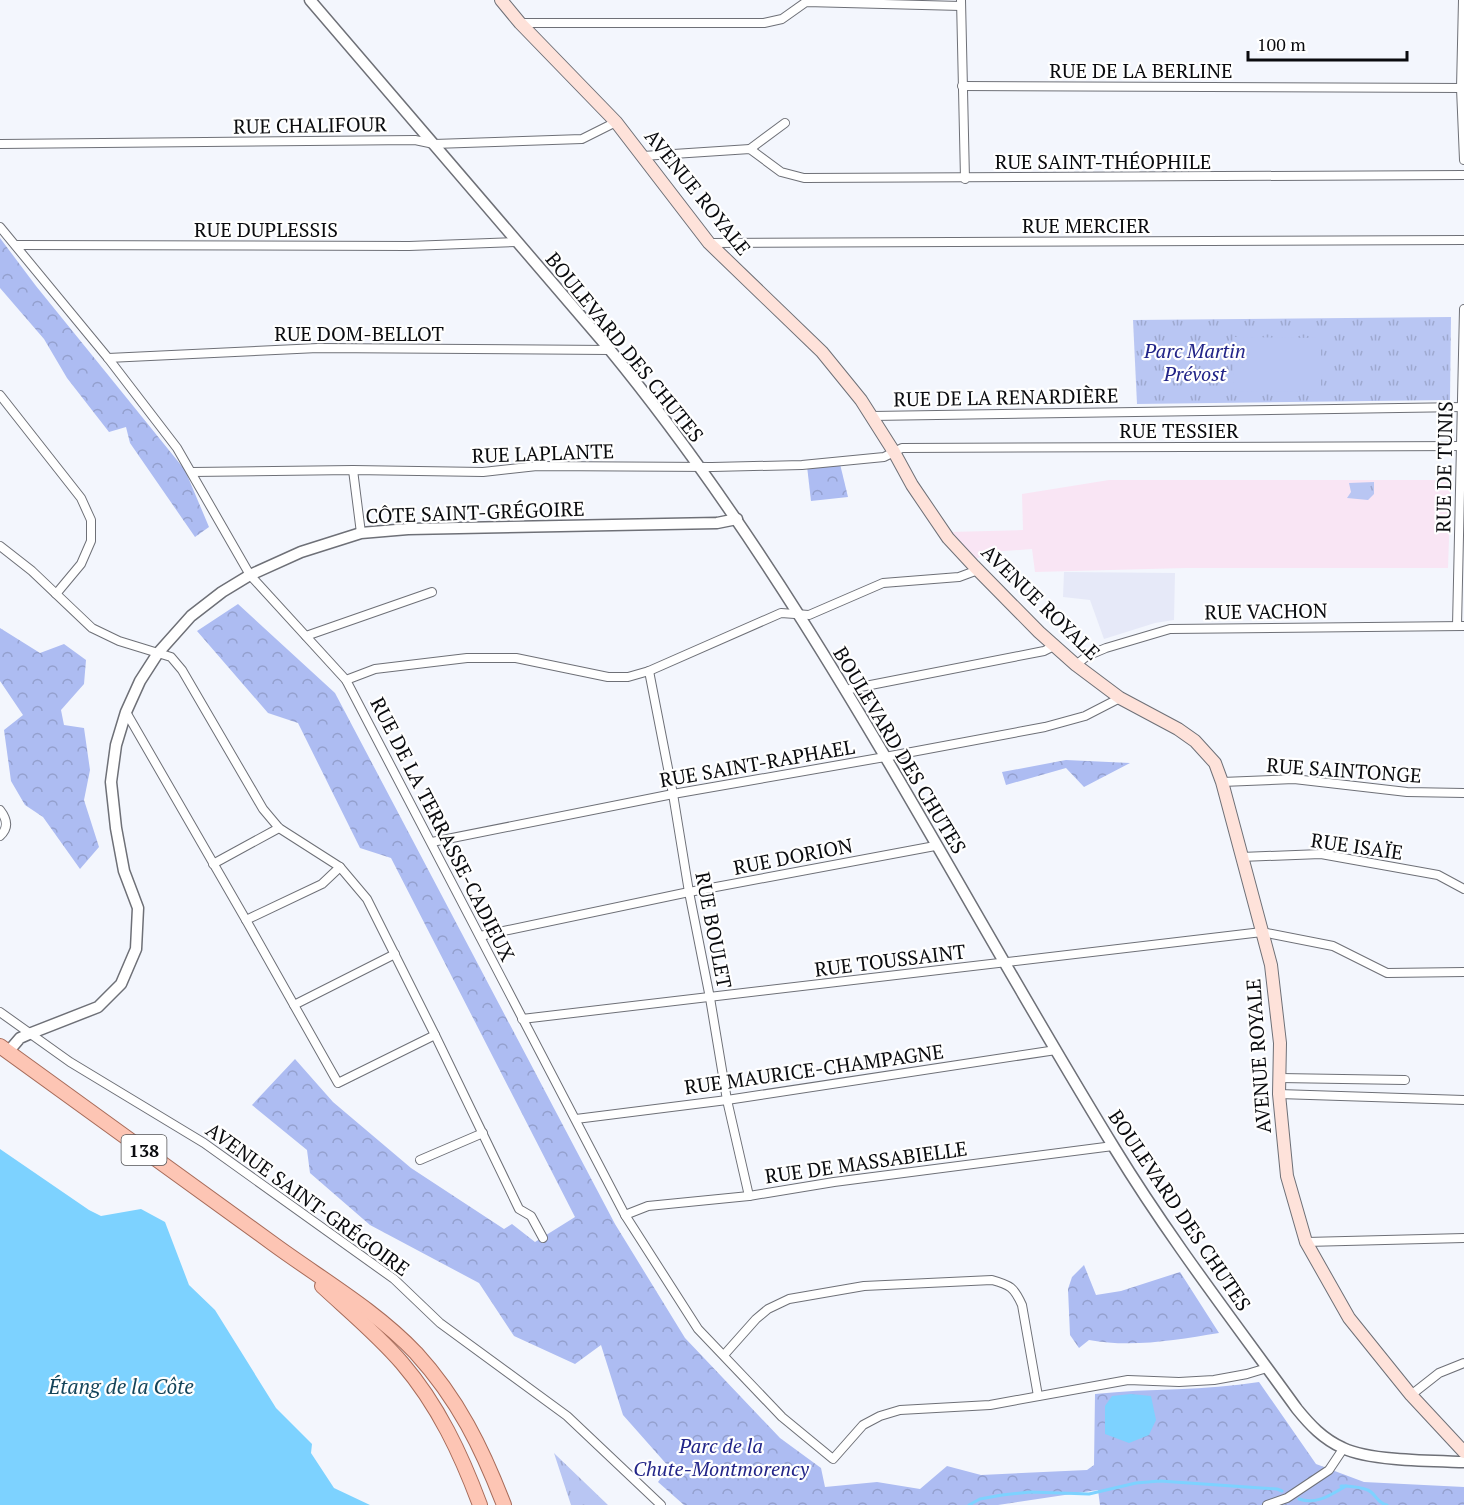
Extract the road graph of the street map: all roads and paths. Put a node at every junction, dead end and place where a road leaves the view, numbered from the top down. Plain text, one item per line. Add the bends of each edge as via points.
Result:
1 (310, 0) edge
2 (501, 0) edge
3 (1463, 0) edge
4 (806, 1) edge
5 (961, 3) edge
6 (520, 23) junction
7 (962, 86) junction
8 (1463, 88) edge
9 (616, 122) junction
10 (785, 123) dead end
11 (0, 144) edge
12 (434, 144) junction
13 (750, 149) junction
14 (643, 156) junction
15 (1464, 160) edge
16 (1464, 175) edge
17 (965, 179) junction
18 (0, 226) edge
19 (1464, 240) edge
20 (516, 242) junction
21 (709, 243) junction
22 (16, 245) junction
23 (1464, 309) edge
24 (610, 350) junction
25 (108, 358) junction
26 (0, 395) edge
27 (1463, 407) edge
28 (872, 416) junction
29 (1462, 446) edge
30 (894, 452) junction
31 (698, 465) junction
32 (353, 471) junction
33 (192, 472) junction
34 (737, 519) junction
35 (1462, 527) edge
36 (361, 532) junction
37 (0, 546) edge
38 (978, 570) junction
39 (250, 575) junction
40 (432, 592) dead end
41 (56, 594) junction
42 (798, 614) junction
43 (1460, 626) edge
44 (306, 636) junction
45 (1054, 646) junction
46 (158, 653) junction
47 (1076, 664) junction
48 (649, 671) junction
49 (346, 680) junction
50 (845, 690) junction
51 (1120, 698) junction
52 (126, 712) junction
53 (885, 758) junction
54 (1222, 782) junction
55 (1464, 793) edge
56 (673, 794) junction
57 (0, 810) edge
58 (279, 828) junction
59 (0, 836) edge
60 (432, 842) junction
61 (935, 846) junction
62 (1241, 857) junction
63 (213, 864) junction
64 (340, 867) junction
65 (1464, 889) edge
66 (689, 892) junction
67 (246, 920) junction
68 (1262, 932) junction
69 (480, 936) junction
70 (395, 954) junction
71 (1005, 961) junction
72 (1464, 972) edge
73 (711, 998) junction
74 (294, 1005) junction
75 (0, 1012) edge
76 (522, 1019) junction
77 (29, 1034) junction
78 (435, 1035) junction
79 (4, 1049) edge
80 (1056, 1050) junction
81 (1280, 1078) junction
82 (1405, 1080) dead end
83 (1280, 1094) junction
84 (727, 1100) junction
85 (1464, 1100) edge
86 (576, 1119) junction
87 (483, 1133) junction
88 (1113, 1146) junction
89 (420, 1160) dead end
90 (748, 1196) junction
91 (625, 1215) junction
92 (543, 1238) dead end
93 (1464, 1238) edge
94 (1306, 1242) junction
95 (287, 1254) junction
96 (724, 1355) junction
97 (1464, 1363) edge
98 (1267, 1368) junction
99 (1411, 1395) junction
100 (1038, 1396) junction
101 (1344, 1449) junction
102 (1464, 1452) edge
103 (1464, 1462) edge
104 (480, 1505) edge
105 (504, 1505) edge
106 (661, 1505) edge
107 (1266, 1505) edge

1 - 12 street, BOULEVARD DES CHUTES
2 - 6 main road, AVENUE ROYALE
3 - 8 street
4 - 5 street
4 - 6 street via 783,19 764,23
5 - 7 street
6 - 9 main road, AVENUE ROYALE
7 - 8 street, RUE DE LA BERLINE
7 - 17 street
8 - 15 street
9 - 12 street, RUE CHALIFOUR via 582,139
9 - 14 main road, AVENUE ROYALE
10 - 13 street
11 - 12 street, RUE CHALIFOUR via 415,140
12 - 20 street, BOULEVARD DES CHUTES
13 - 14 street
13 - 17 street, RUE SAINT-THÉOPHILE via 781,172 804,178
14 - 21 main road, AVENUE ROYALE
16 - 17 street, RUE SAINT-THÉOPHILE
18 - 22 street, RUE DE LA TERRASSE-CADIEUX
19 - 21 street, RUE MERCIER
20 - 22 street, RUE DUPLESSIS via 409,246
20 - 24 street, BOULEVARD DES CHUTES
21 - 28 main road, AVENUE ROYALE via 822,352
22 - 25 street, RUE DE LA TERRASSE-CADIEUX
23 - 27 street, RUE DE TUNIS
24 - 25 street, RUE DOM-BELLOT via 318,348
24 - 31 street, BOULEVARD DES CHUTES
25 - 33 street, RUE DE LA TERRASSE-CADIEUX
26 - 41 street via 81,498 91,520 91,541 81,564
27 - 28 street, RUE DE LA RENARDIÈRE
27 - 29 street, RUE DE TUNIS
28 - 30 main road, AVENUE ROYALE
29 - 30 street, RUE TESSIER via 902,448
29 - 35 street, RUE DE TUNIS
30 - 31 street, RUE LAPLANTE via 884,457 802,465
30 - 38 main road, AVENUE ROYALE via 948,538
31 - 32 street, RUE LAPLANTE via 537,466 483,472
31 - 34 street, BOULEVARD DES CHUTES
32 - 33 street, RUE LAPLANTE
32 - 36 street
33 - 39 street, RUE DE LA TERRASSE-CADIEUX
34 - 36 street, CÔTE SAINT-GRÉGOIRE via 717,523
34 - 42 street, BOULEVARD DES CHUTES
35 - 43 street, RUE DE TUNIS
36 - 39 street, CÔTE SAINT-GRÉGOIRE via 301,552
37 - 41 street
38 - 42 street via 960,576 883,583 809,615
38 - 45 main road, AVENUE ROYALE
39 - 44 street, RUE DE LA TERRASSE-CADIEUX
39 - 46 street, CÔTE SAINT-GRÉGOIRE via 191,616
40 - 44 street
41 - 46 street via 92,628
42 - 48 street via 781,613
42 - 50 street, BOULEVARD DES CHUTES
43 - 47 street, RUE VACHON via 1170,629 1106,648
44 - 49 street, RUE DE LA TERRASSE-CADIEUX
45 - 47 main road, AVENUE ROYALE
45 - 50 street
46 - 52 street, CÔTE SAINT-GRÉGOIRE
46 - 58 street via 171,657 182,670 263,809
47 - 51 main road, AVENUE ROYALE
48 - 49 street via 608,677 516,658 467,658 375,669
48 - 56 street, RUE BOULET
49 - 60 street, RUE DE LA TERRASSE-CADIEUX
50 - 53 street, BOULEVARD DES CHUTES
51 - 53 street, RUE SAINT-RAPHAEL via 1085,716 1045,727
51 - 54 main road, AVENUE ROYALE via 1195,741 1215,763
52 - 63 street
52 - 77 street, CÔTE SAINT-GRÉGOIRE via 111,782 124,872 138,908 136,949 121,984 98,1007
53 - 56 street, RUE SAINT-RAPHAEL
53 - 61 street, BOULEVARD DES CHUTES
54 - 55 street, RUE SAINTONGE via 1294,779 1407,792
54 - 62 main road, AVENUE ROYALE
56 - 60 street, RUE SAINT-RAPHAEL
56 - 66 street, RUE BOULET
57 - 59 street via 6,817 6,827
58 - 63 street
58 - 64 street
60 - 69 street, RUE DE LA TERRASSE-CADIEUX
61 - 66 street, RUE DORION
61 - 71 street, BOULEVARD DES CHUTES
62 - 65 street, RUE ISAÏE via 1321,854 1437,875
62 - 68 main road, AVENUE ROYALE
63 - 67 street
64 - 67 street via 322,884
64 - 70 street via 367,899
66 - 69 street, RUE DORION
66 - 73 street, RUE BOULET
67 - 74 street
68 - 71 street, RUE TOUSSAINT
68 - 72 street, RUE TOUSSAINT via 1333,946 1387,973
68 - 81 main road, AVENUE ROYALE via 1271,965
69 - 76 street, RUE DE LA TERRASSE-CADIEUX
70 - 74 street
70 - 78 street
71 - 73 street, RUE TOUSSAINT
71 - 80 street, BOULEVARD DES CHUTES
73 - 76 street, RUE TOUSSAINT
73 - 84 street, RUE BOULET
74 - 78 street via 338,1083
75 - 77 street, AVENUE SAINT-GRÉGOIRE
76 - 86 street, RUE DE LA TERRASSE-CADIEUX
77 - 79 street, CÔTE SAINT-GRÉGOIRE
77 - 106 street, AVENUE SAINT-GRÉGOIRE via 204,1143 394,1279 440,1323 567,1416
78 - 87 street
79 - 95 main road, 138
80 - 84 street, RUE MAURICE-CHAMPAGNE
80 - 88 street, BOULEVARD DES CHUTES
81 - 82 street
81 - 83 main road, AVENUE ROYALE
83 - 85 street
83 - 94 main road, AVENUE ROYALE via 1287,1176
84 - 86 street, RUE MAURICE-CHAMPAGNE
84 - 90 street, RUE BOULET
86 - 91 street, RUE DE LA TERRASSE-CADIEUX
87 - 89 street
87 - 92 street via 519,1209 531,1216
88 - 90 street, RUE DE MASSABIELLE
88 - 98 street, BOULEVARD DES CHUTES
90 - 91 street, RUE DE MASSABIELLE via 648,1206
91 - 96 street, RUE DE LA TERRASSE-CADIEUX via 698,1329
93 - 94 street
94 - 99 main road, AVENUE ROYALE via 1349,1318
95 - 104 main road, 138 via 383,1343 431,1401 450,1433
95 - 105 main road, 138 via 369,1310 416,1354 465,1417
96 - 100 street, RUE DE LA TERRASSE-CADIEUX via 782,1417 833,1459 863,1425 880,1416 900,1410 990,1405
96 - 100 street via 756,1319 789,1299 864,1286 992,1281 1007,1284 1022,1305
97 - 99 street via 1439,1373
98 - 100 street via 1214,1380 1128,1380
98 - 101 street, BOULEVARD DES CHUTES via 1312,1428
99 - 102 main road, AVENUE ROYALE
101 - 103 street, BOULEVARD DES CHUTES via 1392,1458
101 - 107 street via 1329,1470 1287,1498

